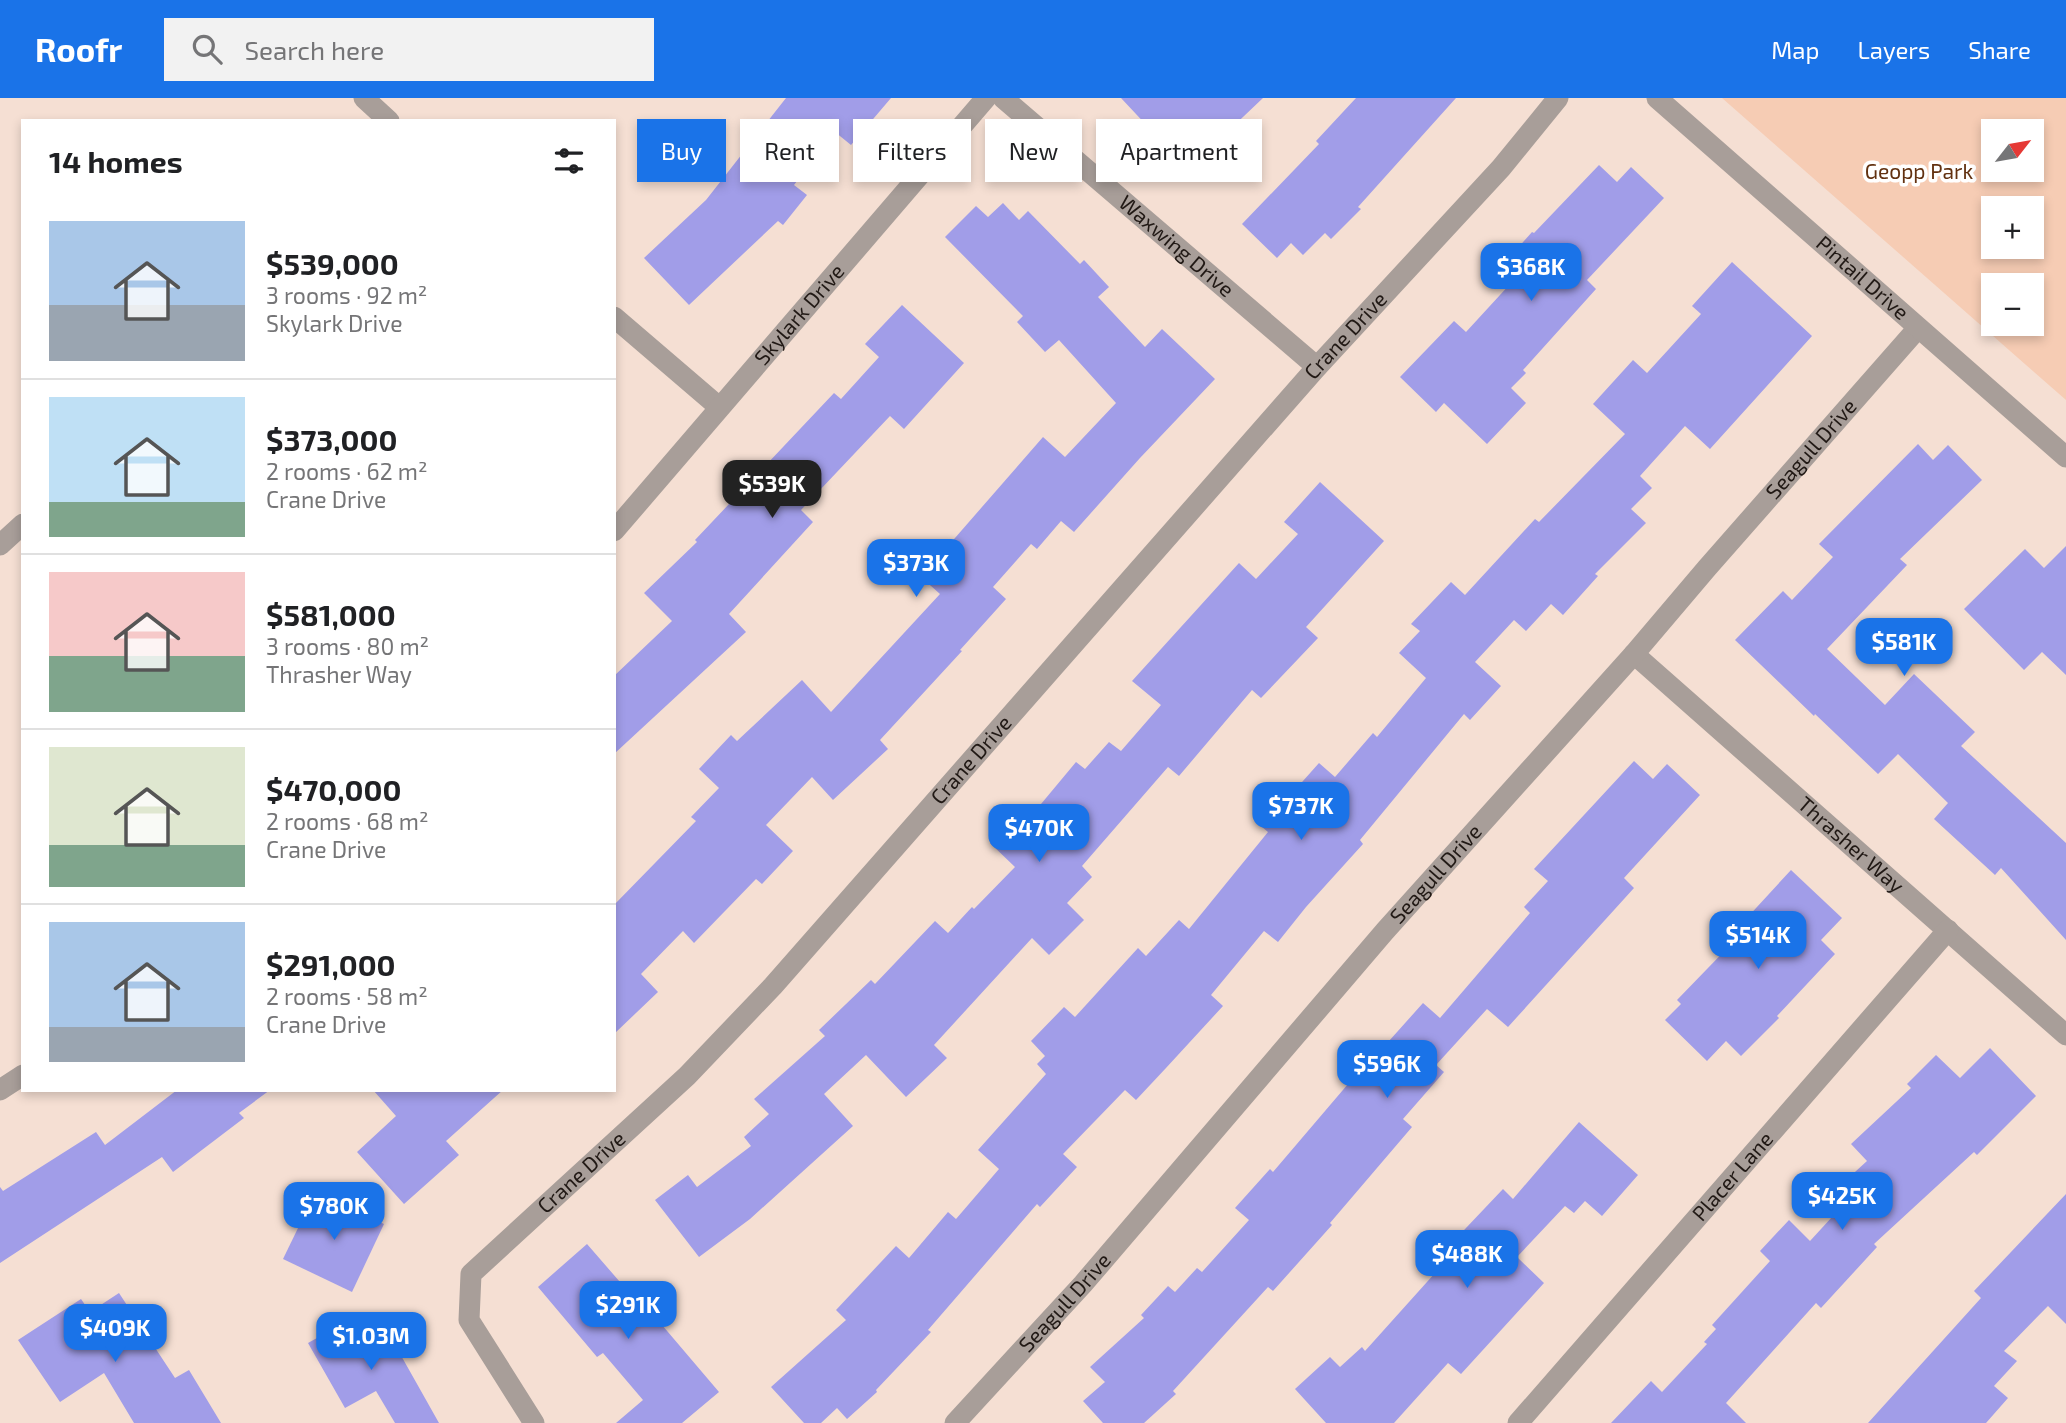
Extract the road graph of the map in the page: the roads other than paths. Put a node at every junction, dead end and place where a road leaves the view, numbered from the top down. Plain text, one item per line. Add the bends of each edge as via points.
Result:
1 (363, 98) edge
2 (986, 98) edge
3 (1003, 98) edge
4 (1558, 98) edge
5 (1657, 98) edge
6 (386, 119) edge
7 (616, 319) edge
8 (1918, 328) junction
9 (1317, 368) junction
10 (719, 407) junction
11 (2066, 457) edge
12 (21, 526) edge
13 (616, 529) edge
14 (0, 545) edge
15 (1634, 654) junction
16 (1948, 930) junction
17 (2066, 1035) edge
18 (21, 1076) edge
19 (0, 1090) edge
20 (534, 1423) edge
21 (955, 1423) edge
22 (1518, 1423) edge

1 - 6 street
2 - 10 street, Skylark Drive
3 - 9 street, Waxwing Drive
4 - 9 street, Crane Drive via 1501,168
5 - 8 street, Pintail Drive
7 - 10 street
8 - 11 street, Pintail Drive
8 - 15 street, Seagull Drive
9 - 20 street, Crane Drive via 774,986 687,1076 471,1274 469,1320
10 - 13 street, Skylark Drive
12 - 14 street
15 - 16 street, Thrasher Way
15 - 21 street, Seagull Drive via 1385,931 1083,1284
16 - 17 street, Thrasher Way
16 - 22 street, Placer Lane
18 - 19 street

